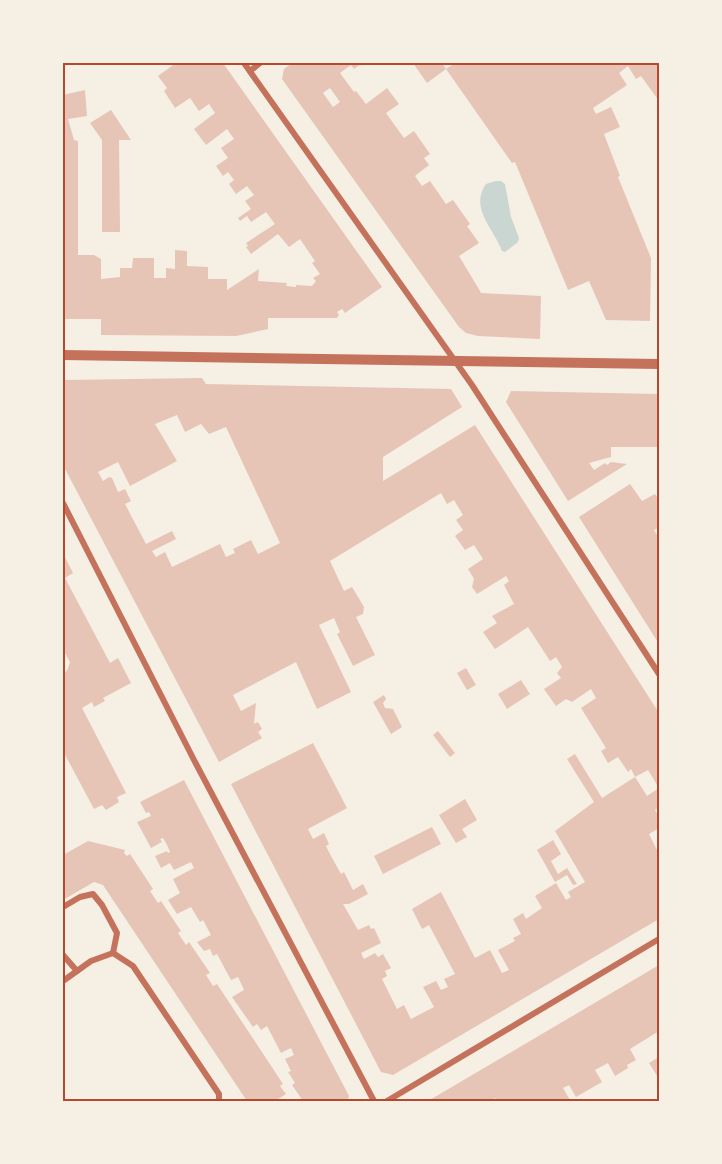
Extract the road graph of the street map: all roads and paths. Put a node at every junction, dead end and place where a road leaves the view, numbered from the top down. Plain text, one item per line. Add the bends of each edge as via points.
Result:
1 (244, 63) edge
2 (260, 63) edge
3 (250, 70) junction
4 (63, 355) edge
5 (454, 359) junction
6 (659, 364) edge
7 (63, 504) edge
8 (659, 674) edge
9 (63, 907) edge
10 (659, 939) edge
11 (114, 953) junction
12 (63, 955) edge
13 (77, 971) junction
14 (63, 981) edge
15 (219, 1101) edge
16 (374, 1101) edge
17 (387, 1101) edge

1 - 3 street
2 - 3 street
3 - 5 street
4 - 5 street
5 - 6 street
5 - 8 street
7 - 16 street
9 - 11 street via 93,894 117,933
10 - 17 street
11 - 13 street
11 - 15 street via 133,966 219,1094
12 - 13 street
13 - 14 street

